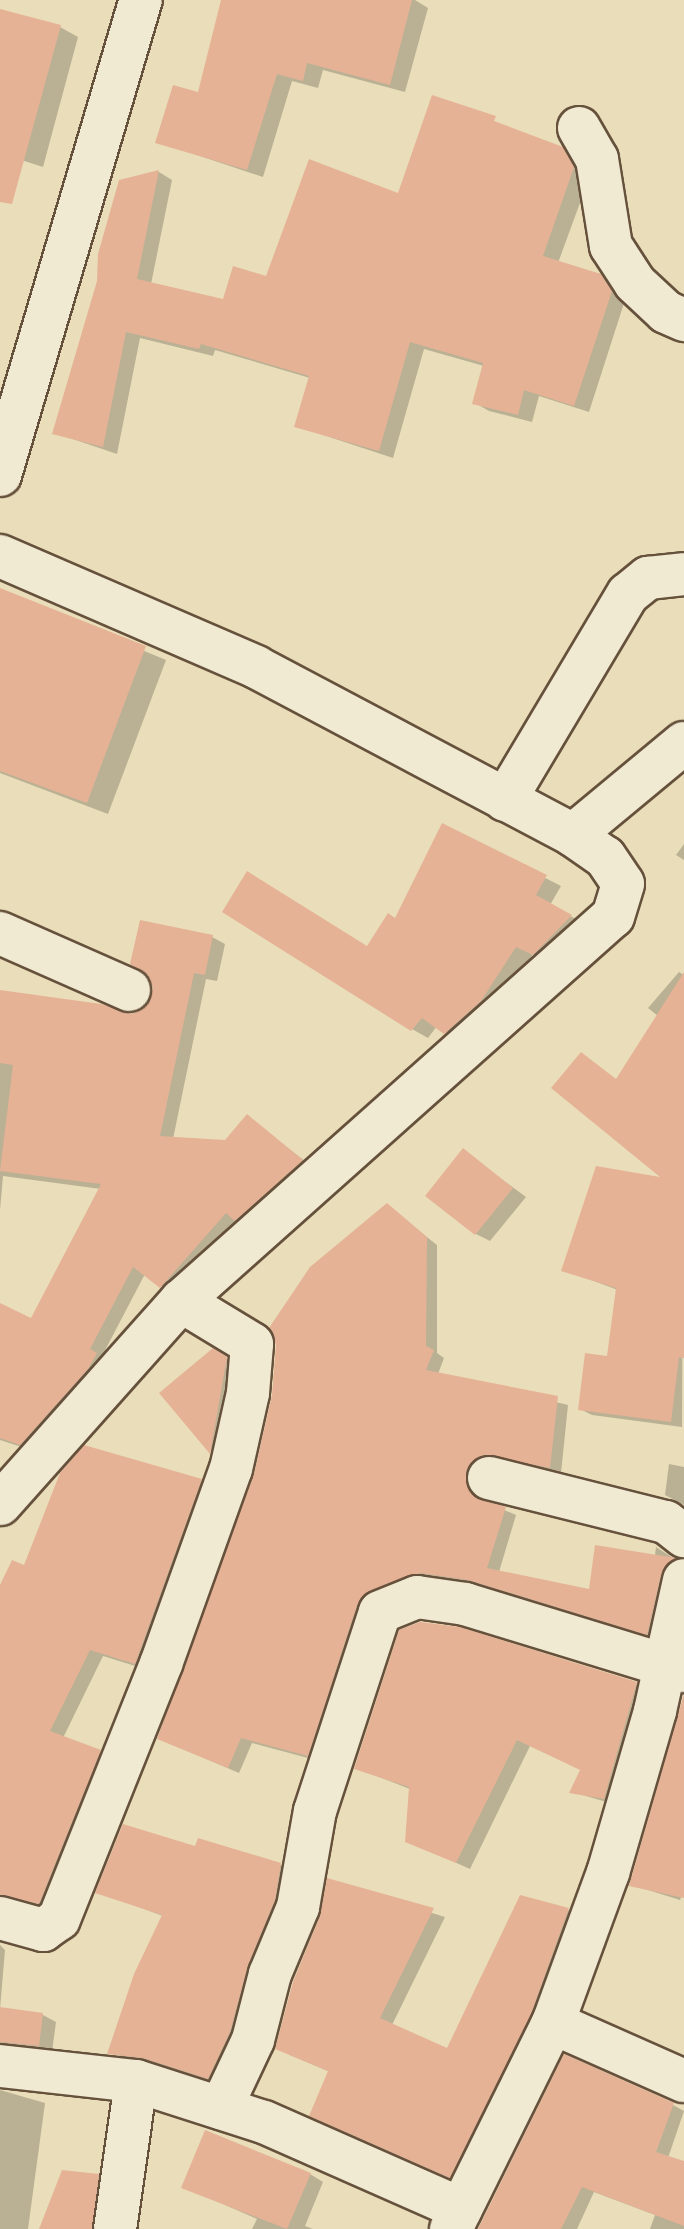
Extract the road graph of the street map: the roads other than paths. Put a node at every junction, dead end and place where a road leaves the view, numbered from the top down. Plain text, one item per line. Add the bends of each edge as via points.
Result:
1 (141, 0) edge
2 (579, 128) dead end
3 (684, 320) edge
4 (0, 475) edge
5 (0, 556) edge
6 (684, 574) edge
7 (684, 743) edge
8 (505, 800) junction
9 (573, 835) junction
10 (0, 933) edge
11 (129, 990) dead end
12 (181, 1301) junction
13 (489, 1478) dead end
14 (0, 1504) edge
15 (684, 1536) edge
16 (684, 1580) edge
17 (673, 1670) edge
18 (0, 1918) edge
19 (553, 2023) junction
20 (0, 2066) edge
21 (136, 2081) junction
22 (684, 2081) edge
23 (221, 2108) junction
24 (456, 2219) edge
25 (115, 2229) edge

1 - 4 street
2 - 3 street via 597,159 611,246 635,283 666,312
5 - 8 street via 256,667
6 - 8 street via 648,578 628,594
7 - 9 street
8 - 9 street
9 - 12 street via 605,857 623,884 613,916
10 - 11 street
12 - 14 street
12 - 18 street via 252,1344 248,1393 231,1469 161,1664 59,1919 43,1930
13 - 15 street via 666,1522
16 - 17 street
17 - 19 street
17 - 23 street via 465,1604 417,1597 380,1612 315,1811 298,1907 270,1974 253,2040
19 - 22 street
19 - 24 street
20 - 21 street
21 - 23 street
21 - 25 street
23 - 24 street

